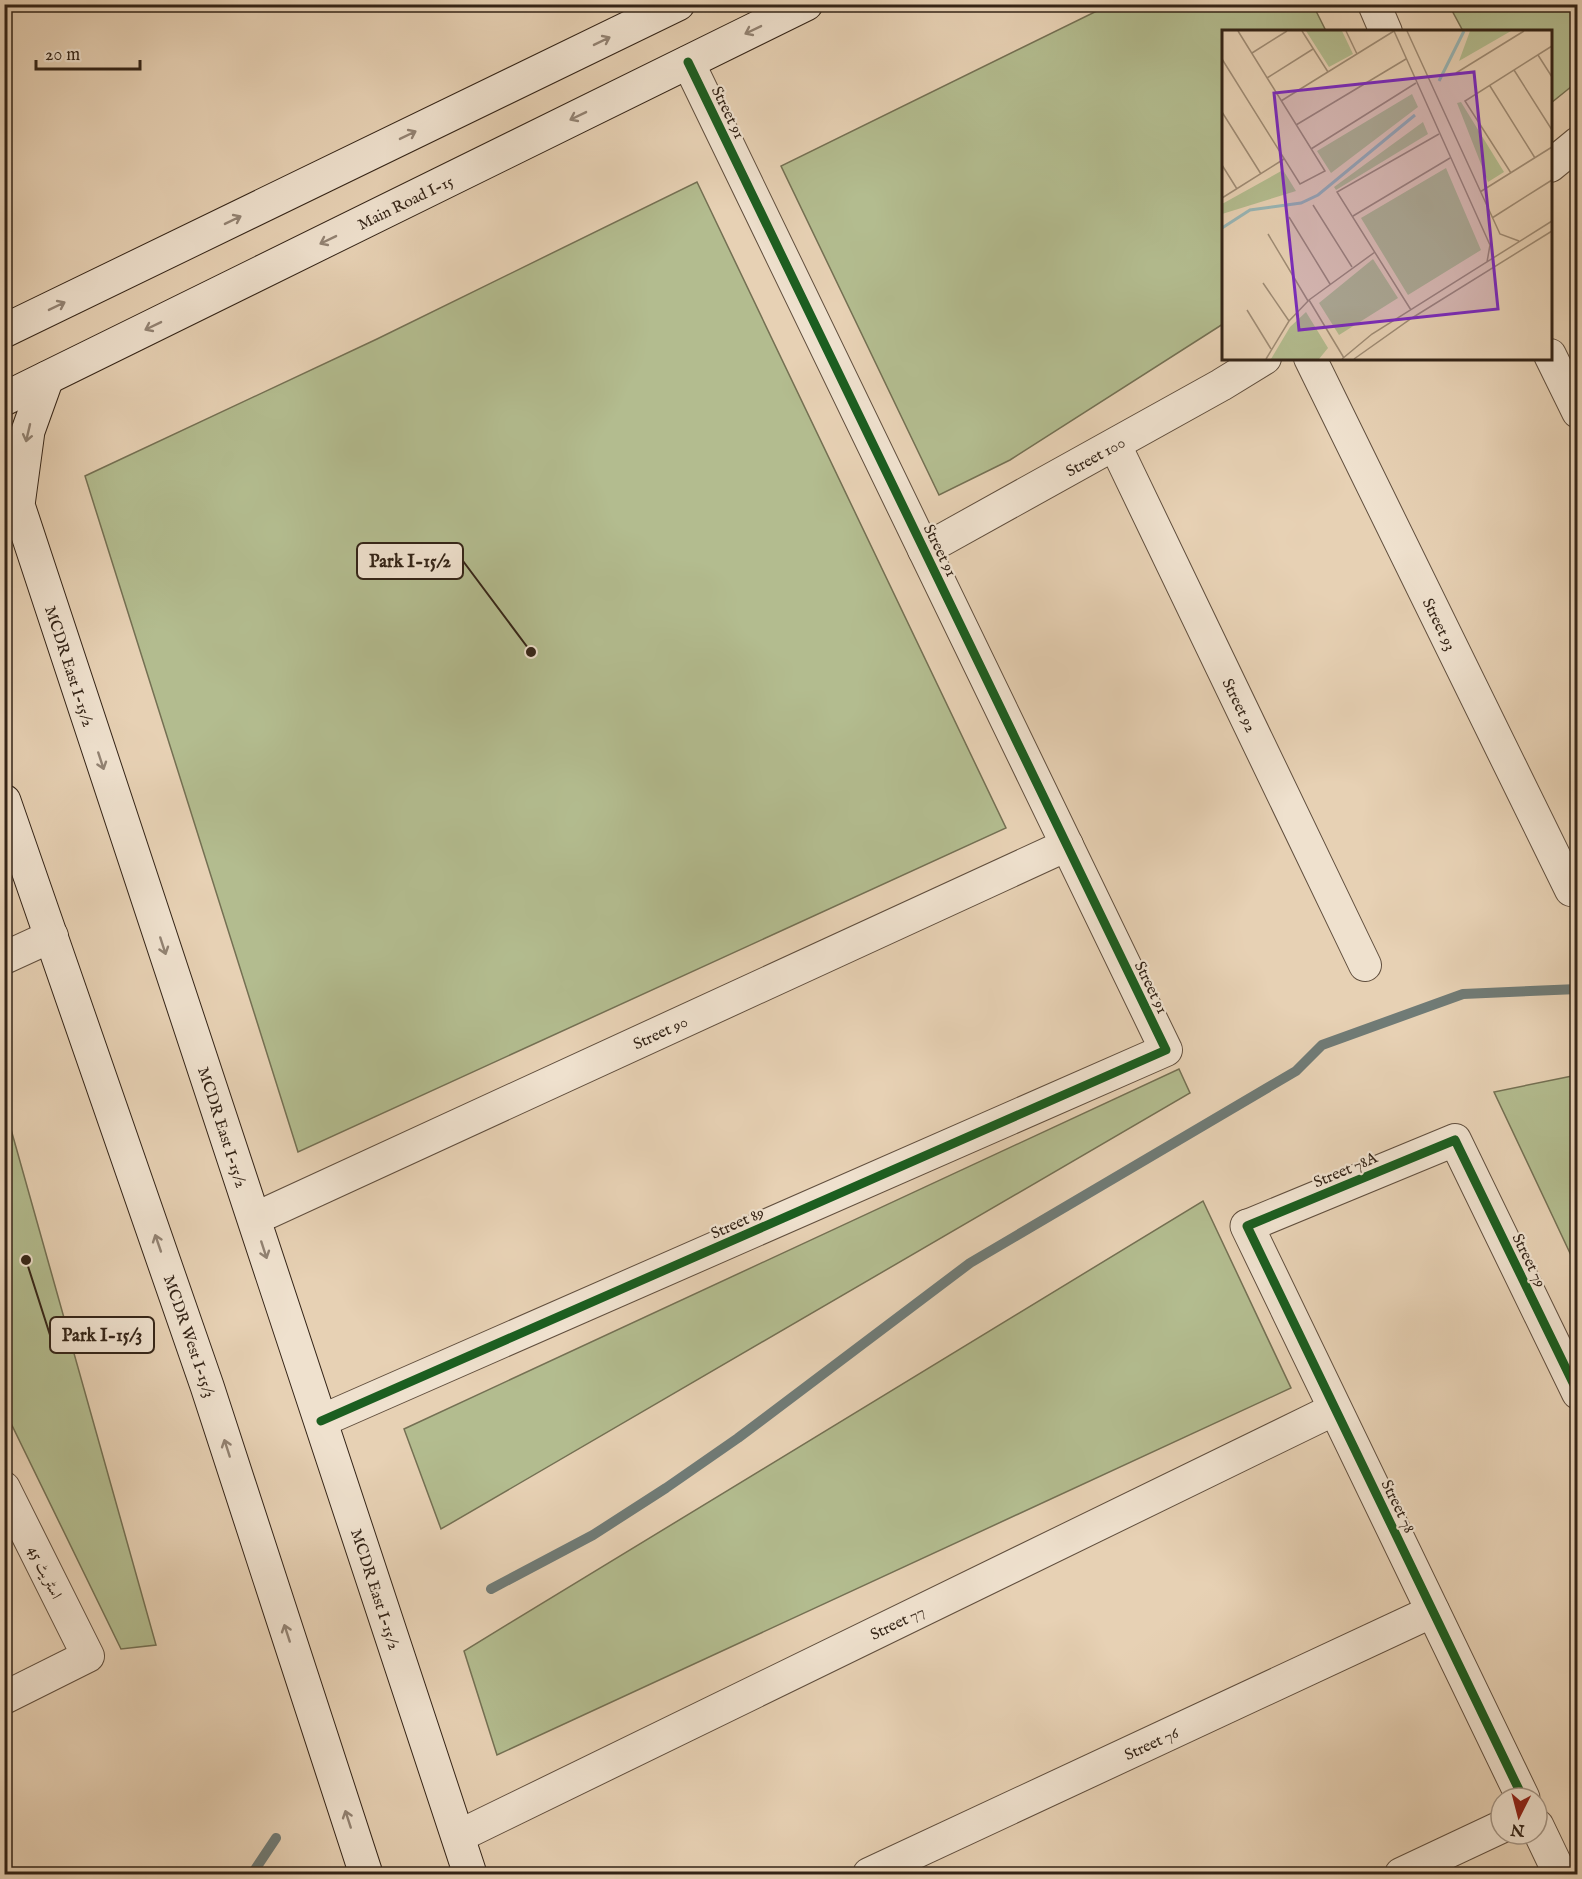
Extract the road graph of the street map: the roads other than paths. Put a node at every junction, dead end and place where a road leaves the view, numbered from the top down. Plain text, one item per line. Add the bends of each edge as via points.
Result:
1 (678, 4) edge
2 (806, 4) edge
3 (1374, 4) edge
4 (1385, 30) edge
5 (688, 63) junction
6 (1578, 143) edge
7 (1552, 165) edge
8 (4, 331) edge
9 (1552, 357) edge
10 (1262, 360) edge
11 (1311, 360) edge
12 (47, 378) junction
13 (4, 399) edge
14 (1578, 412) edge
15 (1115, 445) junction
16 (924, 550) junction
17 (4, 801) edge
18 (1067, 845) junction
19 (1571, 890) dead end
20 (52, 936) junction
21 (4, 958) edge
22 (1365, 965) dead end
23 (1166, 1050) joint
24 (1455, 1140) joint
25 (254, 1219) junction
26 (1247, 1226) joint
27 (1567, 1344) edge
28 (1578, 1393) edge
29 (1335, 1408) junction
30 (321, 1421) junction
31 (4, 1488) edge
32 (1433, 1611) junction
33 (4, 1698) edge
34 (1517, 1786) edge
35 (1489, 1833) edge
36 (459, 1836) junction
37 (1546, 1846) edge
38 (366, 1875) edge
39 (470, 1875) edge
40 (868, 1875) edge
41 (1401, 1875) edge
42 (1560, 1875) edge

8 -> 1 main road
2 -> 5 main road, Main Road I-15
3 - 4 street
5 -> 12 main road, Main Road I-15
5 - 16 street, Street 91
6 - 7 street
9 - 14 street
10 - 15 street, Street 100
11 - 19 street, Street 93
12 - 13 main road, Main Road I-15
12 -> 25 main road, MCDR East I-15/2 via 28,431 18,504
15 - 16 street, Street 100
15 - 22 street, Street 92
16 - 18 street, Street 91
17 - 20 main road, MCDR West I-15/3
18 - 23 street, Street 91
18 - 25 street, Street 90
20 - 21 street
38 -> 20 main road, MCDR West I-15/3 via 207,1386
23 - 30 street, Street 89
24 - 26 street, Street 78A
24 - 27 street, Street 79
25 -> 30 main road, MCDR East I-15/2
26 - 29 main road, Street 78
27 - 28 street, Street 79
29 - 32 main road, Street 78
29 - 36 street, Street 77
30 - 36 main road, MCDR East I-15/2
31 - 33 street, اسٹریٹ 45 via 88,1656
32 - 34 main road, Street 78
32 - 40 street, Street 76
35 - 41 street
36 - 39 main road, MCDR East I-15/2
37 - 42 main road

